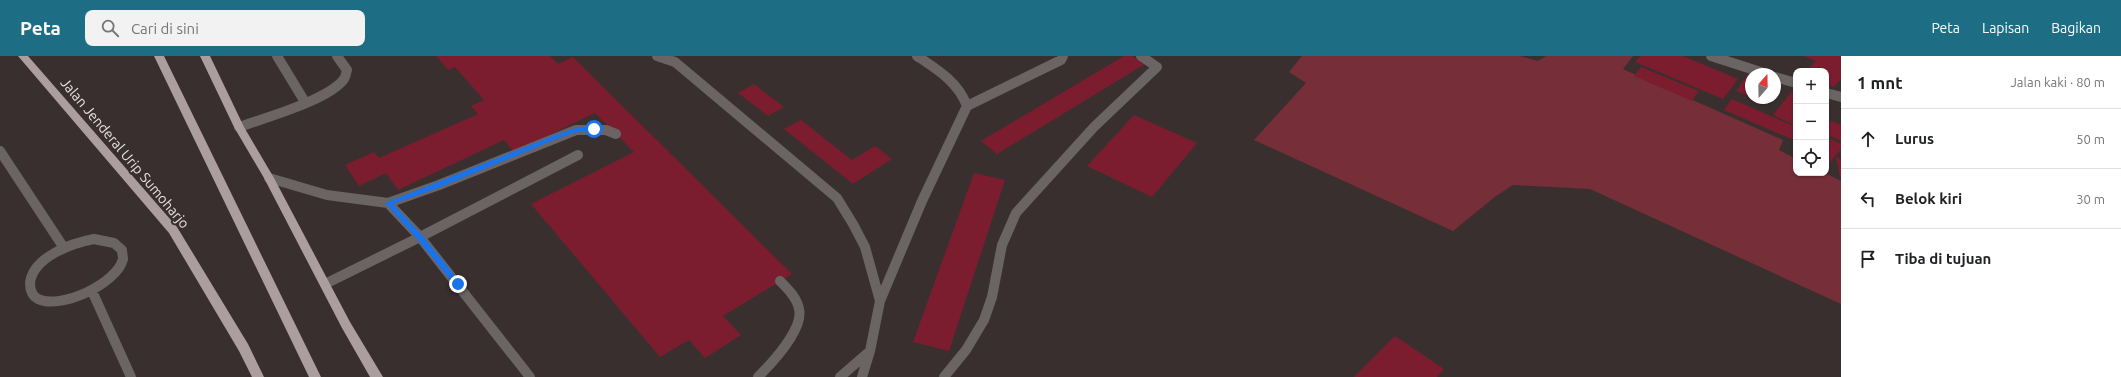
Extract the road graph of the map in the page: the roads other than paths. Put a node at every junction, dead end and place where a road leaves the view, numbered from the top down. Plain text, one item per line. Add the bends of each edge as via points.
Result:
1 (23, 56) edge
2 (159, 56) edge
3 (205, 56) edge
4 (277, 56) edge
5 (337, 56) edge
6 (657, 56) edge
7 (917, 56) edge
8 (1063, 56) edge
9 (1141, 56) edge
10 (1711, 56) edge
11 (673, 58) edge
12 (1748, 68) edge
13 (1781, 79) edge
14 (1793, 82) edge
15 (1829, 94) edge
16 (1841, 97) edge
17 (305, 102) junction
18 (968, 106) junction
19 (239, 127) junction
20 (616, 134) dead end
21 (0, 151) edge
22 (578, 155) dead end
23 (270, 178) junction
24 (388, 203) junction
25 (420, 237) junction
26 (64, 248) junction
27 (780, 281) dead end
28 (325, 284) junction
29 (92, 291) junction
30 (880, 301) junction
31 (870, 351) junction
32 (131, 377) edge
33 (258, 377) edge
34 (315, 377) edge
35 (377, 377) edge
36 (530, 377) edge
37 (758, 377) edge
38 (840, 377) edge
39 (862, 377) edge
40 (944, 377) edge

1 - 33 highway, Jalan Jenderal Urip Sumoharjo via 173,230 244,348
2 - 34 highway
3 - 19 highway
4 - 17 street
5 - 17 street via 346,70 345,78 334,88
6 - 11 street
7 - 18 street via 963,92
8 - 18 street via 1061,60
9 - 40 street via 1158,67 1094,127 1013,218 1002,241 993,296 984,320 966,351
10 - 12 street
11 - 30 street via 837,198 865,247
13 - 14 street
15 - 16 street
17 - 19 street
18 - 30 street via 922,201
19 - 23 highway
20 - 24 street via 606,130 576,130
21 - 26 street
22 - 25 street
23 - 24 street via 327,195
23 - 28 highway
24 - 25 street
25 - 28 street
25 - 36 street
26 - 29 street via 79,242 101,240 118,244 123,251 122,260 116,271 106,282
26 - 29 street via 39,265 32,275 30,293 37,299 48,302 76,298
27 - 37 street via 794,298 800,313 793,332 769,368
28 - 35 highway
29 - 32 street
30 - 31 street
31 - 38 street
31 - 39 street

